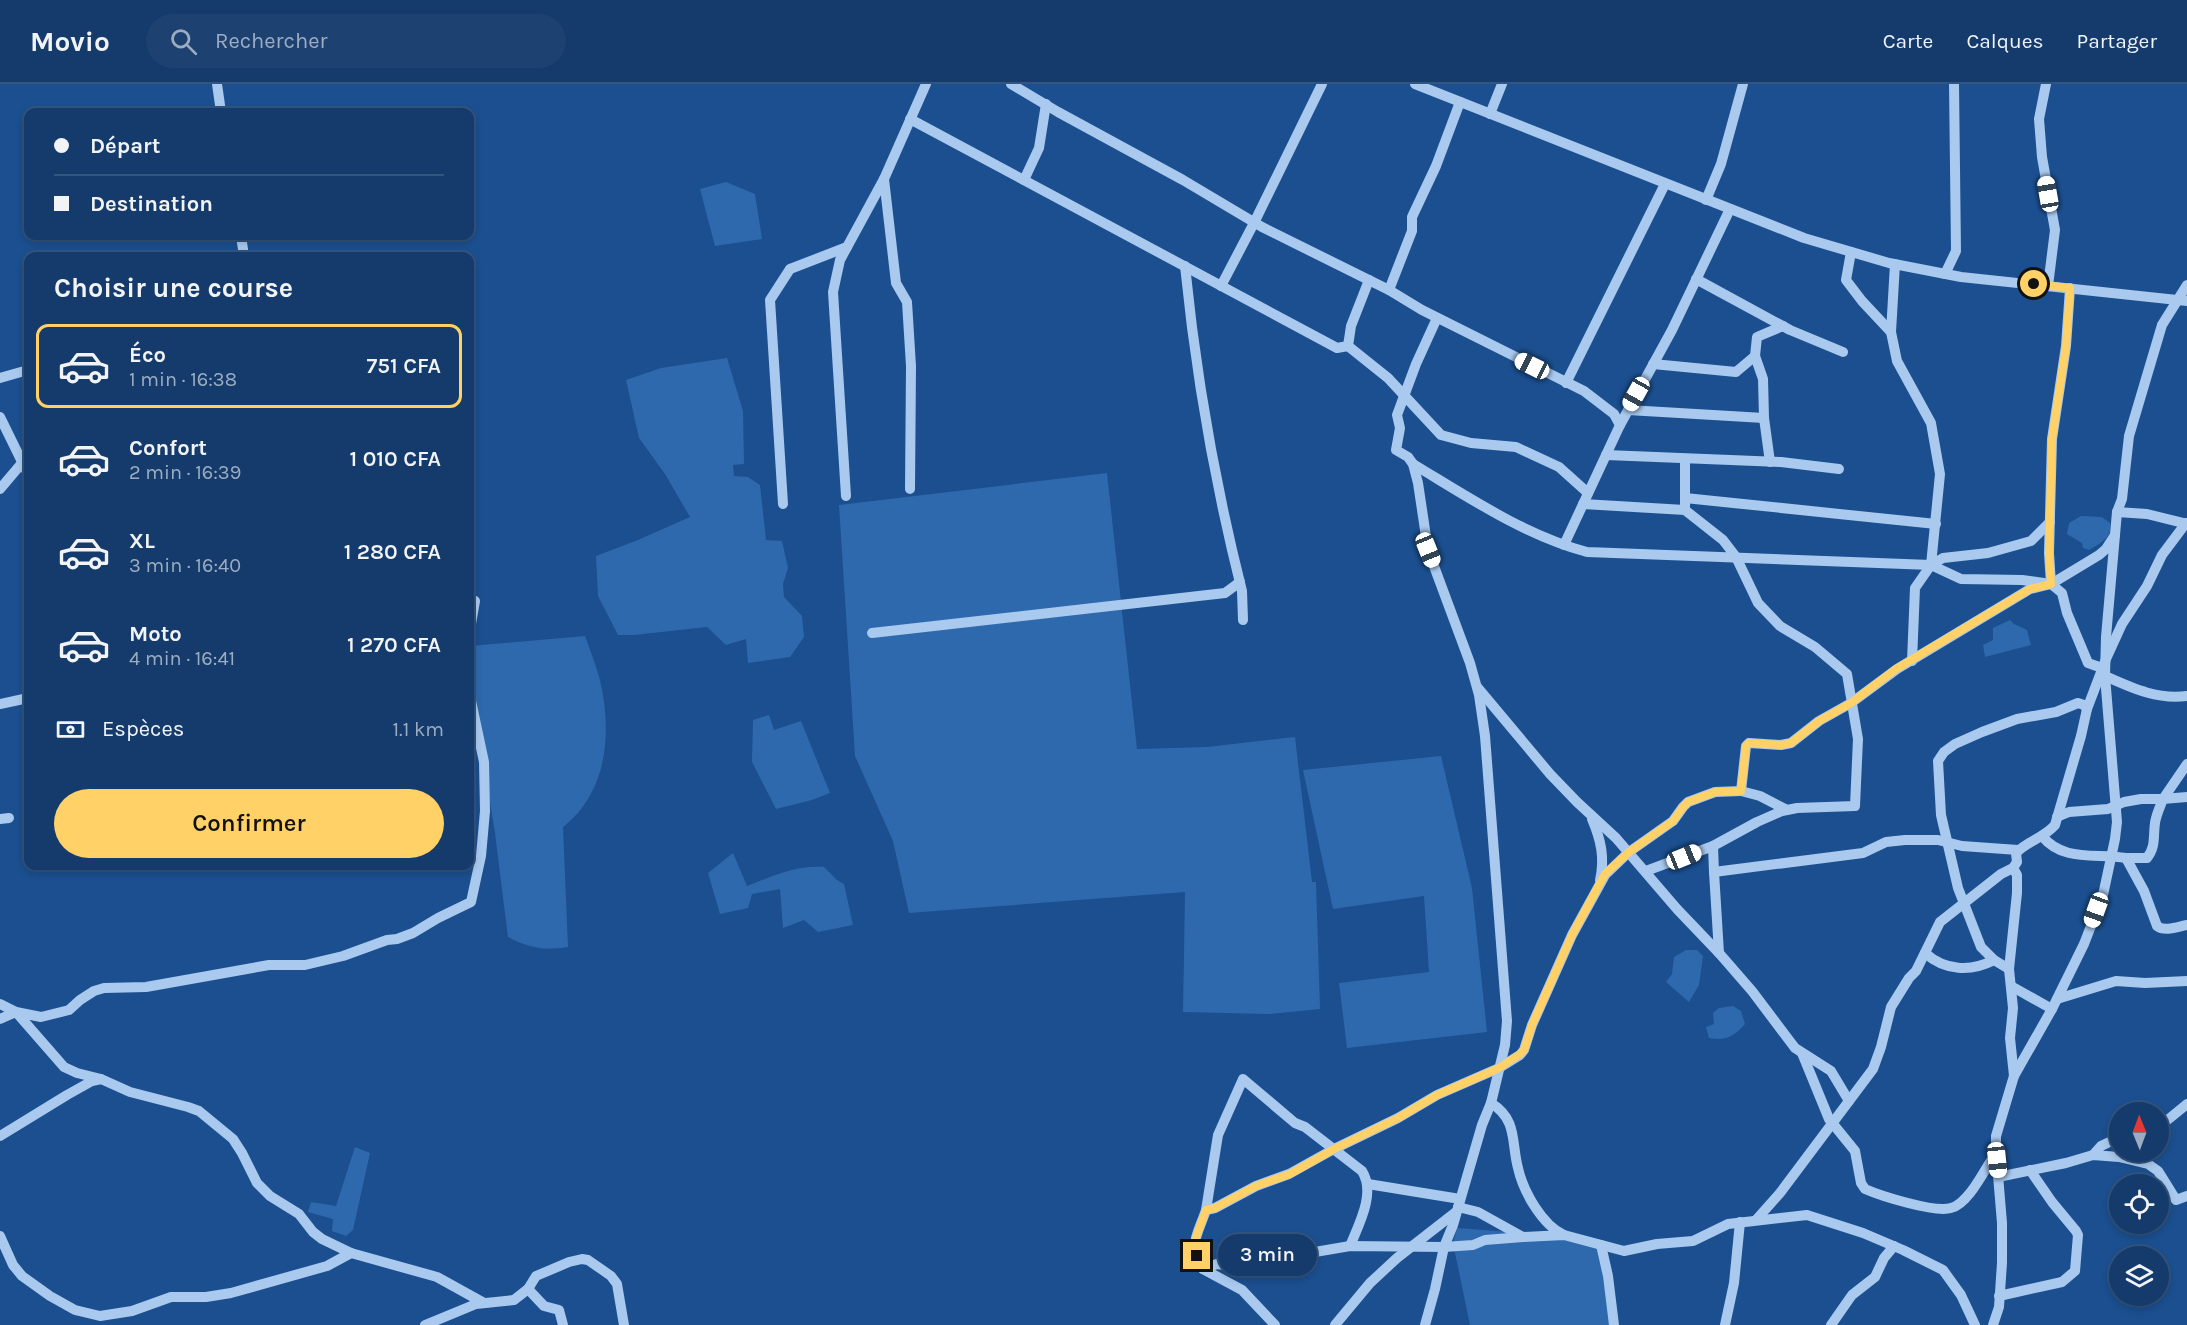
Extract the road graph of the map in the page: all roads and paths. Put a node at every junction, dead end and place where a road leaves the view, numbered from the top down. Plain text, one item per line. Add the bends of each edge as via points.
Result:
1 (217, 84) edge
2 (926, 84) edge
3 (1011, 84) edge
4 (1322, 84) edge
5 (1415, 84) edge
6 (1502, 84) edge
7 (1743, 84) edge
8 (1954, 84) edge
9 (2046, 84) edge
10 (1460, 102) junction
11 (1046, 104) junction
12 (220, 108) edge
13 (1490, 114) junction
14 (910, 119) junction
15 (884, 179) junction
16 (1024, 180) junction
17 (1665, 184) junction
18 (1706, 200) junction
19 (1730, 209) junction
20 (1254, 223) junction
21 (847, 247) junction
22 (1851, 252) junction
23 (1895, 264) junction
24 (1185, 266) junction
25 (1945, 274) junction
26 (1696, 279) junction
27 (1369, 280) junction
28 (2187, 285) edge
29 (1221, 286) junction
30 (2048, 286) junction
31 (2070, 288) junction
32 (1389, 290) junction
33 (2184, 300) edge
34 (1437, 318) junction
35 (1782, 326) junction
36 (1891, 332) junction
37 (1348, 346) junction
38 (1842, 352) dead end
39 (1755, 356) junction
40 (1653, 364) junction
41 (24, 371) edge
42 (0, 378) edge
43 (1566, 383) junction
44 (1404, 396) junction
45 (1628, 410) junction
46 (0, 417) edge
47 (1764, 418) junction
48 (1620, 426) junction
49 (1606, 454) junction
50 (1685, 459) junction
51 (1770, 462) junction
52 (22, 463) junction
53 (1413, 465) junction
54 (24, 467) edge
55 (1839, 469) dead end
56 (0, 489) edge
57 (910, 489) dead end
58 (1588, 493) junction
59 (846, 496) dead end
60 (1685, 498) junction
61 (783, 504) dead end
62 (1583, 504) junction
63 (1686, 510) junction
64 (2117, 512) junction
65 (2050, 522) junction
66 (2187, 523) edge
67 (1936, 524) junction
68 (2115, 535) junction
69 (1564, 545) junction
70 (1736, 556) junction
71 (1931, 565) junction
72 (1240, 582) junction
73 (2051, 584) junction
74 (1243, 620) dead end
75 (872, 633) dead end
76 (1912, 661) junction
77 (2105, 668) junction
78 (1476, 686) junction
79 (2187, 696) edge
80 (24, 699) edge
81 (1851, 703) junction
82 (0, 704) edge
83 (2087, 709) junction
84 (474, 715) edge
85 (2187, 764) edge
86 (1741, 791) junction
87 (2187, 797) edge
88 (2163, 799) junction
89 (2114, 806) junction
90 (1787, 810) junction
91 (1592, 817) junction
92 (2057, 817) junction
93 (2042, 836) junction
94 (1947, 841) junction
95 (1713, 846) junction
96 (2018, 850) junction
97 (1629, 852) junction
98 (2110, 855) junction
99 (2126, 858) junction
100 (2013, 868) junction
101 (1646, 871) junction
102 (1714, 872) junction
103 (1599, 883) junction
104 (1964, 902) junction
105 (2187, 925) edge
106 (1719, 952) junction
107 (1925, 953) junction
108 (1994, 960) junction
109 (2009, 969) junction
110 (2187, 981) edge
111 (2011, 986) junction
112 (0, 1004) edge
113 (2054, 1004) junction
114 (16, 1012) junction
115 (0, 1019) edge
116 (1802, 1053) junction
117 (1499, 1068) junction
118 (2014, 1077) junction
119 (101, 1079) junction
120 (1849, 1101) junction
121 (1491, 1103) junction
122 (2187, 1104) edge
123 (2169, 1119) edge
124 (1833, 1124) junction
125 (0, 1136) edge
126 (2109, 1142) edge
127 (1334, 1149) junction
128 (2093, 1155) junction
129 (1997, 1160) junction
130 (2030, 1170) junction
131 (1998, 1177) junction
132 (1368, 1184) junction
133 (2187, 1196) edge
134 (1458, 1206) junction
135 (1206, 1210) junction
136 (1756, 1220) junction
137 (1740, 1222) junction
138 (1564, 1235) junction
139 (0, 1236) edge
140 (1523, 1237) junction
141 (1601, 1245) junction
142 (1350, 1246) junction
143 (1894, 1246) junction
144 (1444, 1247) junction
145 (1410, 1248) junction
146 (351, 1253) junction
147 (1203, 1269) junction
148 (528, 1289) junction
149 (1999, 1296) junction
150 (484, 1303) junction
151 (75, 1310) junction
152 (91, 1325) edge
153 (425, 1325) edge
154 (563, 1325) edge
155 (624, 1325) edge
156 (1275, 1325) edge
157 (1335, 1325) edge
158 (1425, 1325) edge
159 (1614, 1325) edge
160 (1725, 1325) edge
161 (1831, 1325) edge
162 (1975, 1325) edge
163 (1993, 1325) edge

1 - 12 street
2 - 14 street
3 - 11 street
4 - 20 street
5 - 10 street
6 - 13 street
7 - 18 street via 1721,164
8 - 25 street via 1956,251
9 - 30 street via 2039,119 2055,230
10 - 13 street
10 - 32 street via 1412,217 1412,231
11 - 16 street via 1039,148
11 - 20 street
13 - 17 street
14 - 15 street
14 - 16 street
15 - 21 street
15 - 57 street via 896,283 907,302
16 - 24 street
17 - 18 street
17 - 43 street
18 - 19 street
19 - 22 street
19 - 26 street
20 - 27 street
20 - 29 street
21 - 59 street via 833,291
21 - 61 street via 790,269 770,300
22 - 23 street
22 - 36 street via 1846,280
23 - 25 street
23 - 36 street
24 - 29 street
24 - 72 street via 1204,415
25 - 30 street
26 - 35 street
26 - 40 street
27 - 32 street
27 - 37 street
28 - 33 street
29 - 37 street via 1337,348
30 - 31 street
31 - 33 street
31 - 65 street via 2052,439
32 - 34 street
33 - 64 street via 2162,325 2129,436
34 - 43 street
34 - 44 street
35 - 38 street
35 - 39 street via 1757,337
36 - 67 street via 1897,361 1931,423 1940,474
37 - 44 street
39 - 40 street via 1736,372
39 - 47 street via 1763,379
40 - 45 street
41 - 42 street
43 - 48 street via 1606,406
44 - 53 street via 1397,415 1400,428 1396,450
44 - 58 street via 1441,435 1471,443 1516,447 1559,467
45 - 47 street
45 - 48 street
46 - 52 street
47 - 51 street
48 - 49 street
49 - 50 street
49 - 58 street
50 - 51 street
50 - 60 street
51 - 55 street
52 - 54 street
52 - 56 street
53 - 69 street via 1490,510
53 - 78 street via 1428,550
58 - 62 street
60 - 63 street
60 - 67 street
62 - 63 street
62 - 69 street
63 - 70 street
64 - 66 street
64 - 68 street
65 - 71 street via 2031,541 1988,553 1943,558
65 - 73 street
66 - 77 street via 2157,563 2122,624
67 - 71 street
68 - 73 street via 2099,555
68 - 77 street
69 - 70 street via 1587,552
70 - 71 street
70 - 81 street via 1758,603 1780,626 1815,647 1847,674
71 - 73 street via 1961,579
71 - 76 street via 1915,588
72 - 74 street
72 - 75 street via 1225,593
73 - 76 street via 2030,589
73 - 77 street via 2062,593 2088,663
76 - 81 street
77 - 79 street via 2156,696
77 - 83 street
77 - 89 street
78 - 91 street via 1539,762
78 - 117 street via 1485,736 1508,1021
80 - 82 street
81 - 86 street via 1788,744 1749,743
81 - 90 street via 1858,739 1855,806
83 - 92 street
83 - 94 street via 2078,703 2056,712 2017,719 1944,752 1937,766
84 - 114 street via 484,762 484,811 482,856 471,902 413,933 305,965 269,965 146,987 104,988 58,1013 33,1017
85 - 88 street
86 - 90 street
86 - 97 street via 1715,792 1688,802 1673,821
87 - 88 street
88 - 89 street via 2141,799
88 - 99 street via 2151,853 2143,859
89 - 92 street
89 - 98 street via 2117,831
90 - 95 street
91 - 97 street
91 - 103 street via 1602,852
92 - 93 street
93 - 96 street
93 - 98 street via 2066,853
94 - 96 street via 1962,846
94 - 102 street via 1886,842 1863,853
94 - 104 street
95 - 101 street
95 - 102 street
96 - 100 street
97 - 101 street
97 - 103 street
98 - 99 street
98 - 113 street via 2103,895
99 - 105 street via 2157,926 2167,929
100 - 104 street
100 - 109 street via 2018,893
101 - 106 street
102 - 106 street
103 - 117 street via 1565,951 1524,1050
104 - 107 street via 1940,922
104 - 108 street via 1981,947
106 - 116 street
107 - 108 street via 1941,965 1960,968 1971,969
107 - 120 street via 1891,1007 1873,1069
108 - 109 street
109 - 111 street
110 - 113 street via 2116,981
111 - 113 street
111 - 118 street
112 - 114 street
113 - 118 street
114 - 115 street
114 - 119 street via 64,1067
116 - 120 street via 1831,1071
116 - 124 street
117 - 121 street
117 - 127 street via 1437,1095
118 - 129 street via 1996,1136
119 - 125 street
119 - 146 street via 130,1092 199,1111 233,1139 257,1183 270,1196 299,1214 322,1239
120 - 124 street
121 - 134 street
121 - 138 street via 1513,1130 1518,1170 1535,1206 1550,1227
122 - 123 street
124 - 129 street via 1856,1151 1865,1190 1934,1208 1951,1208 1961,1203 1990,1162
124 - 136 street
126 - 128 street
127 - 132 street via 1362,1171
127 - 135 street via 1290,1174
127 - 135 street via 1305,1126 1295,1123 1243,1079 1218,1135
128 - 130 street
128 - 133 street via 2148,1164 2158,1171 2176,1200
129 - 131 street
130 - 131 street
130 - 149 street via 2076,1231 2075,1271 2062,1282
131 - 149 street via 2002,1253
132 - 134 street
132 - 142 street
134 - 140 street via 1478,1212
134 - 144 street
134 - 145 street
135 - 147 street via 1194,1243
136 - 137 street
136 - 143 street via 1807,1215
137 - 141 street via 1683,1243 1624,1251
137 - 160 street
138 - 140 street
138 - 141 street
139 - 151 street via 22,1276
140 - 144 street
141 - 159 street
142 - 145 street
142 - 147 street via 1315,1252 1261,1270 1217,1264
143 - 161 street via 1875,1277 1852,1294
143 - 162 street via 1942,1270 1961,1295
144 - 145 street
144 - 158 street
145 - 157 street via 1370,1283
146 - 150 street via 437,1277
146 - 151 street via 327,1266 231,1293 171,1297 116,1315
147 - 156 street via 1242,1290
148 - 150 street via 514,1300
148 - 154 street via 544,1306 559,1310
148 - 155 street via 539,1274 569,1262 588,1260 617,1284
149 - 163 street
150 - 153 street
151 - 152 street

